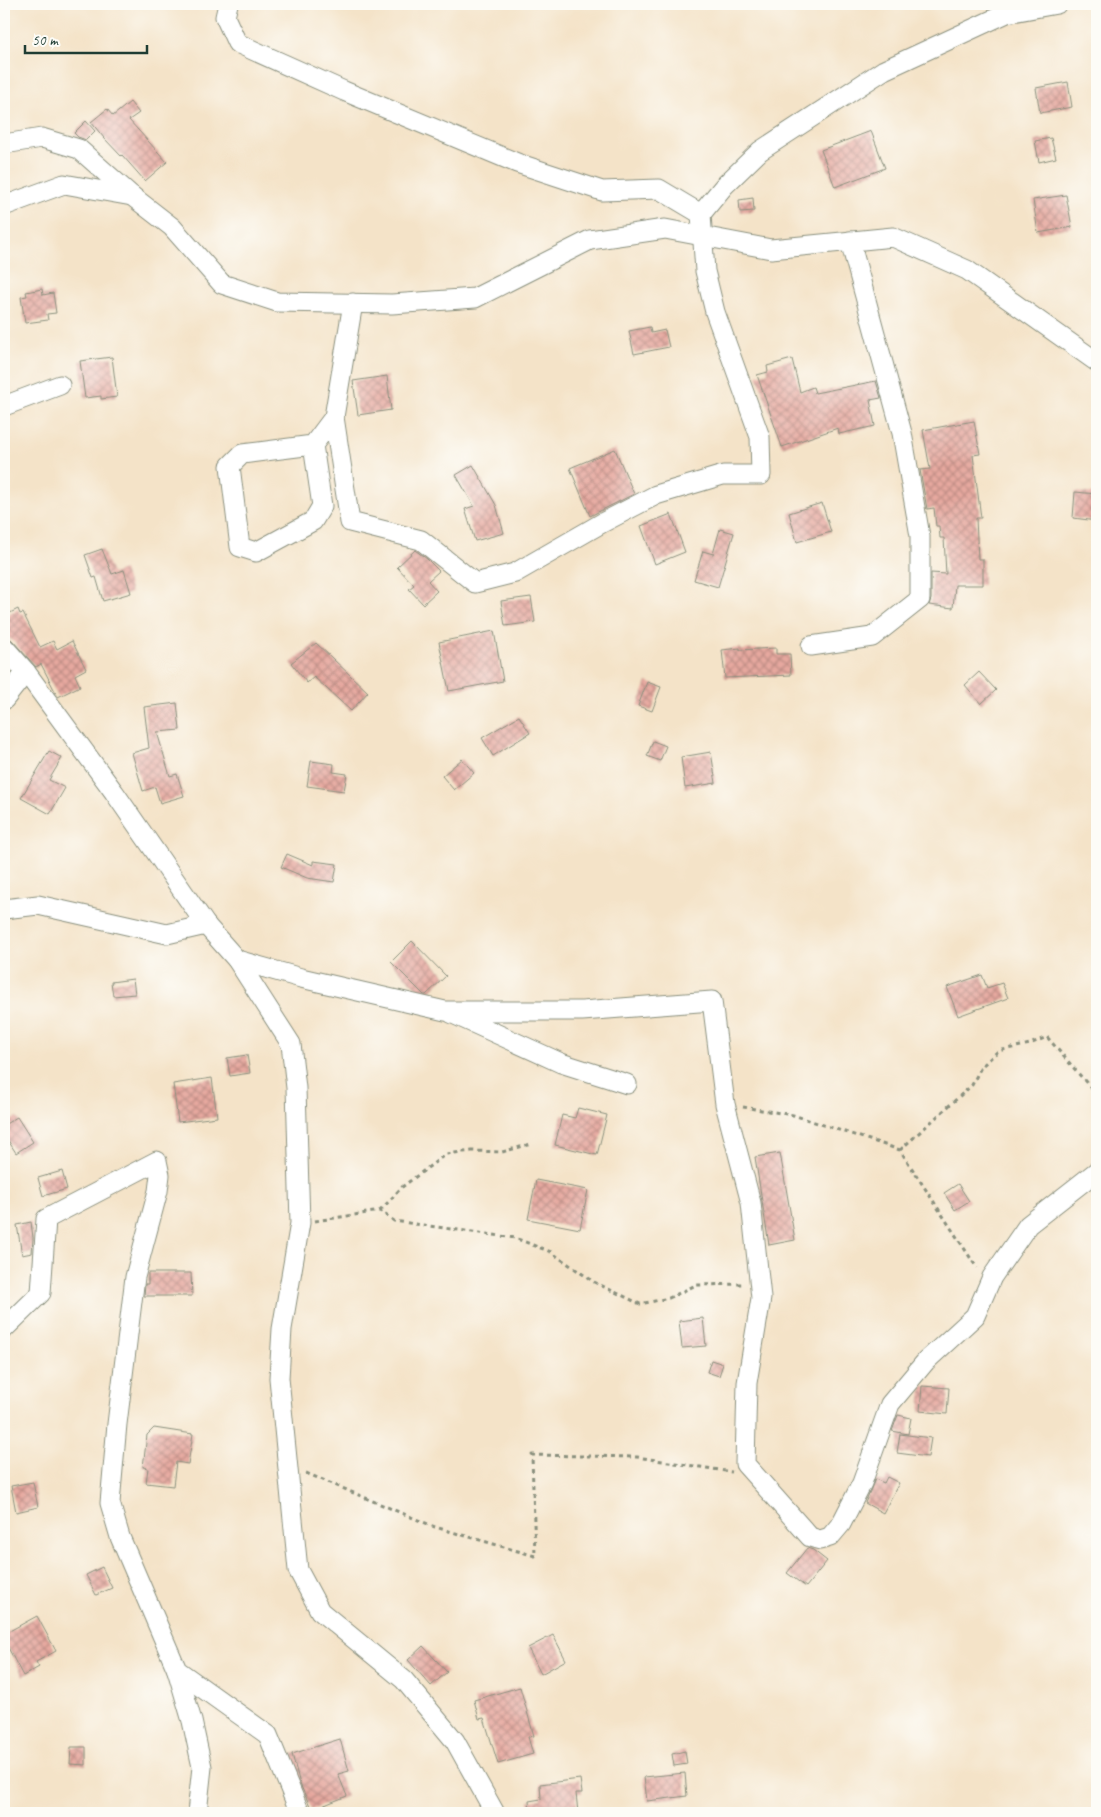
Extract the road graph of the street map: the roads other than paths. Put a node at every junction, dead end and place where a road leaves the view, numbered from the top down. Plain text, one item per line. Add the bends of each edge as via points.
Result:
1 (228, 4) edge
2 (1057, 4) edge
3 (4, 144) edge
4 (132, 196) junction
5 (4, 206) edge
6 (702, 214) junction
7 (704, 236) junction
8 (850, 241) junction
9 (353, 303) junction
10 (1097, 362) edge
11 (60, 385) dead end
12 (4, 406) edge
13 (334, 418) junction
14 (313, 445) junction
15 (811, 646) dead end
16 (4, 647) edge
17 (26, 672) junction
18 (4, 700) edge
19 (4, 909) edge
20 (206, 925) junction
21 (237, 960) junction
22 (445, 1011) junction
23 (627, 1084) dead end
24 (1097, 1171) edge
25 (4, 1329) edge
26 (178, 1670) junction
27 (197, 1813) edge
28 (300, 1813) edge
29 (495, 1813) edge

1 - 6 street via 225,17 237,43 326,83 517,163 602,191 659,189
2 - 6 street via 1007,13 884,70 760,151 724,186
3 - 4 street via 42,138 79,149
4 - 5 street via 64,184
4 - 9 street via 172,227 222,284 277,302
6 - 7 street
7 - 8 street via 771,249
7 - 9 street via 665,229 590,240 475,298 392,304
7 - 13 street via 704,271 760,437 761,475 723,475 656,495 516,573 475,583 421,540 350,522
8 - 10 street via 893,237 967,270
8 - 15 street via 902,433 920,536 920,599 872,637
9 - 13 street
11 - 12 street
13 - 14 street
14 - 14 street via 242,454 230,466 240,548 256,552 313,521 322,506
16 - 17 street
17 - 18 street
17 - 20 street
19 - 20 street via 38,905 167,934
20 - 21 street
21 - 22 street
21 - 29 street via 291,1044 296,1088 300,1224 282,1330 279,1378 298,1570 320,1611 404,1680 455,1741
22 - 23 street via 561,1063
22 - 24 street via 582,1011 712,1001 725,1104 751,1203 762,1298 748,1383 745,1464 810,1537 820,1540 830,1537 841,1524 862,1483 890,1404 926,1361 975,1316 992,1277 1028,1225
25 - 26 street via 41,1293 46,1219 157,1161 160,1175 158,1191 135,1277 110,1504 120,1537
26 - 27 street via 202,1767
26 - 28 street via 268,1736

